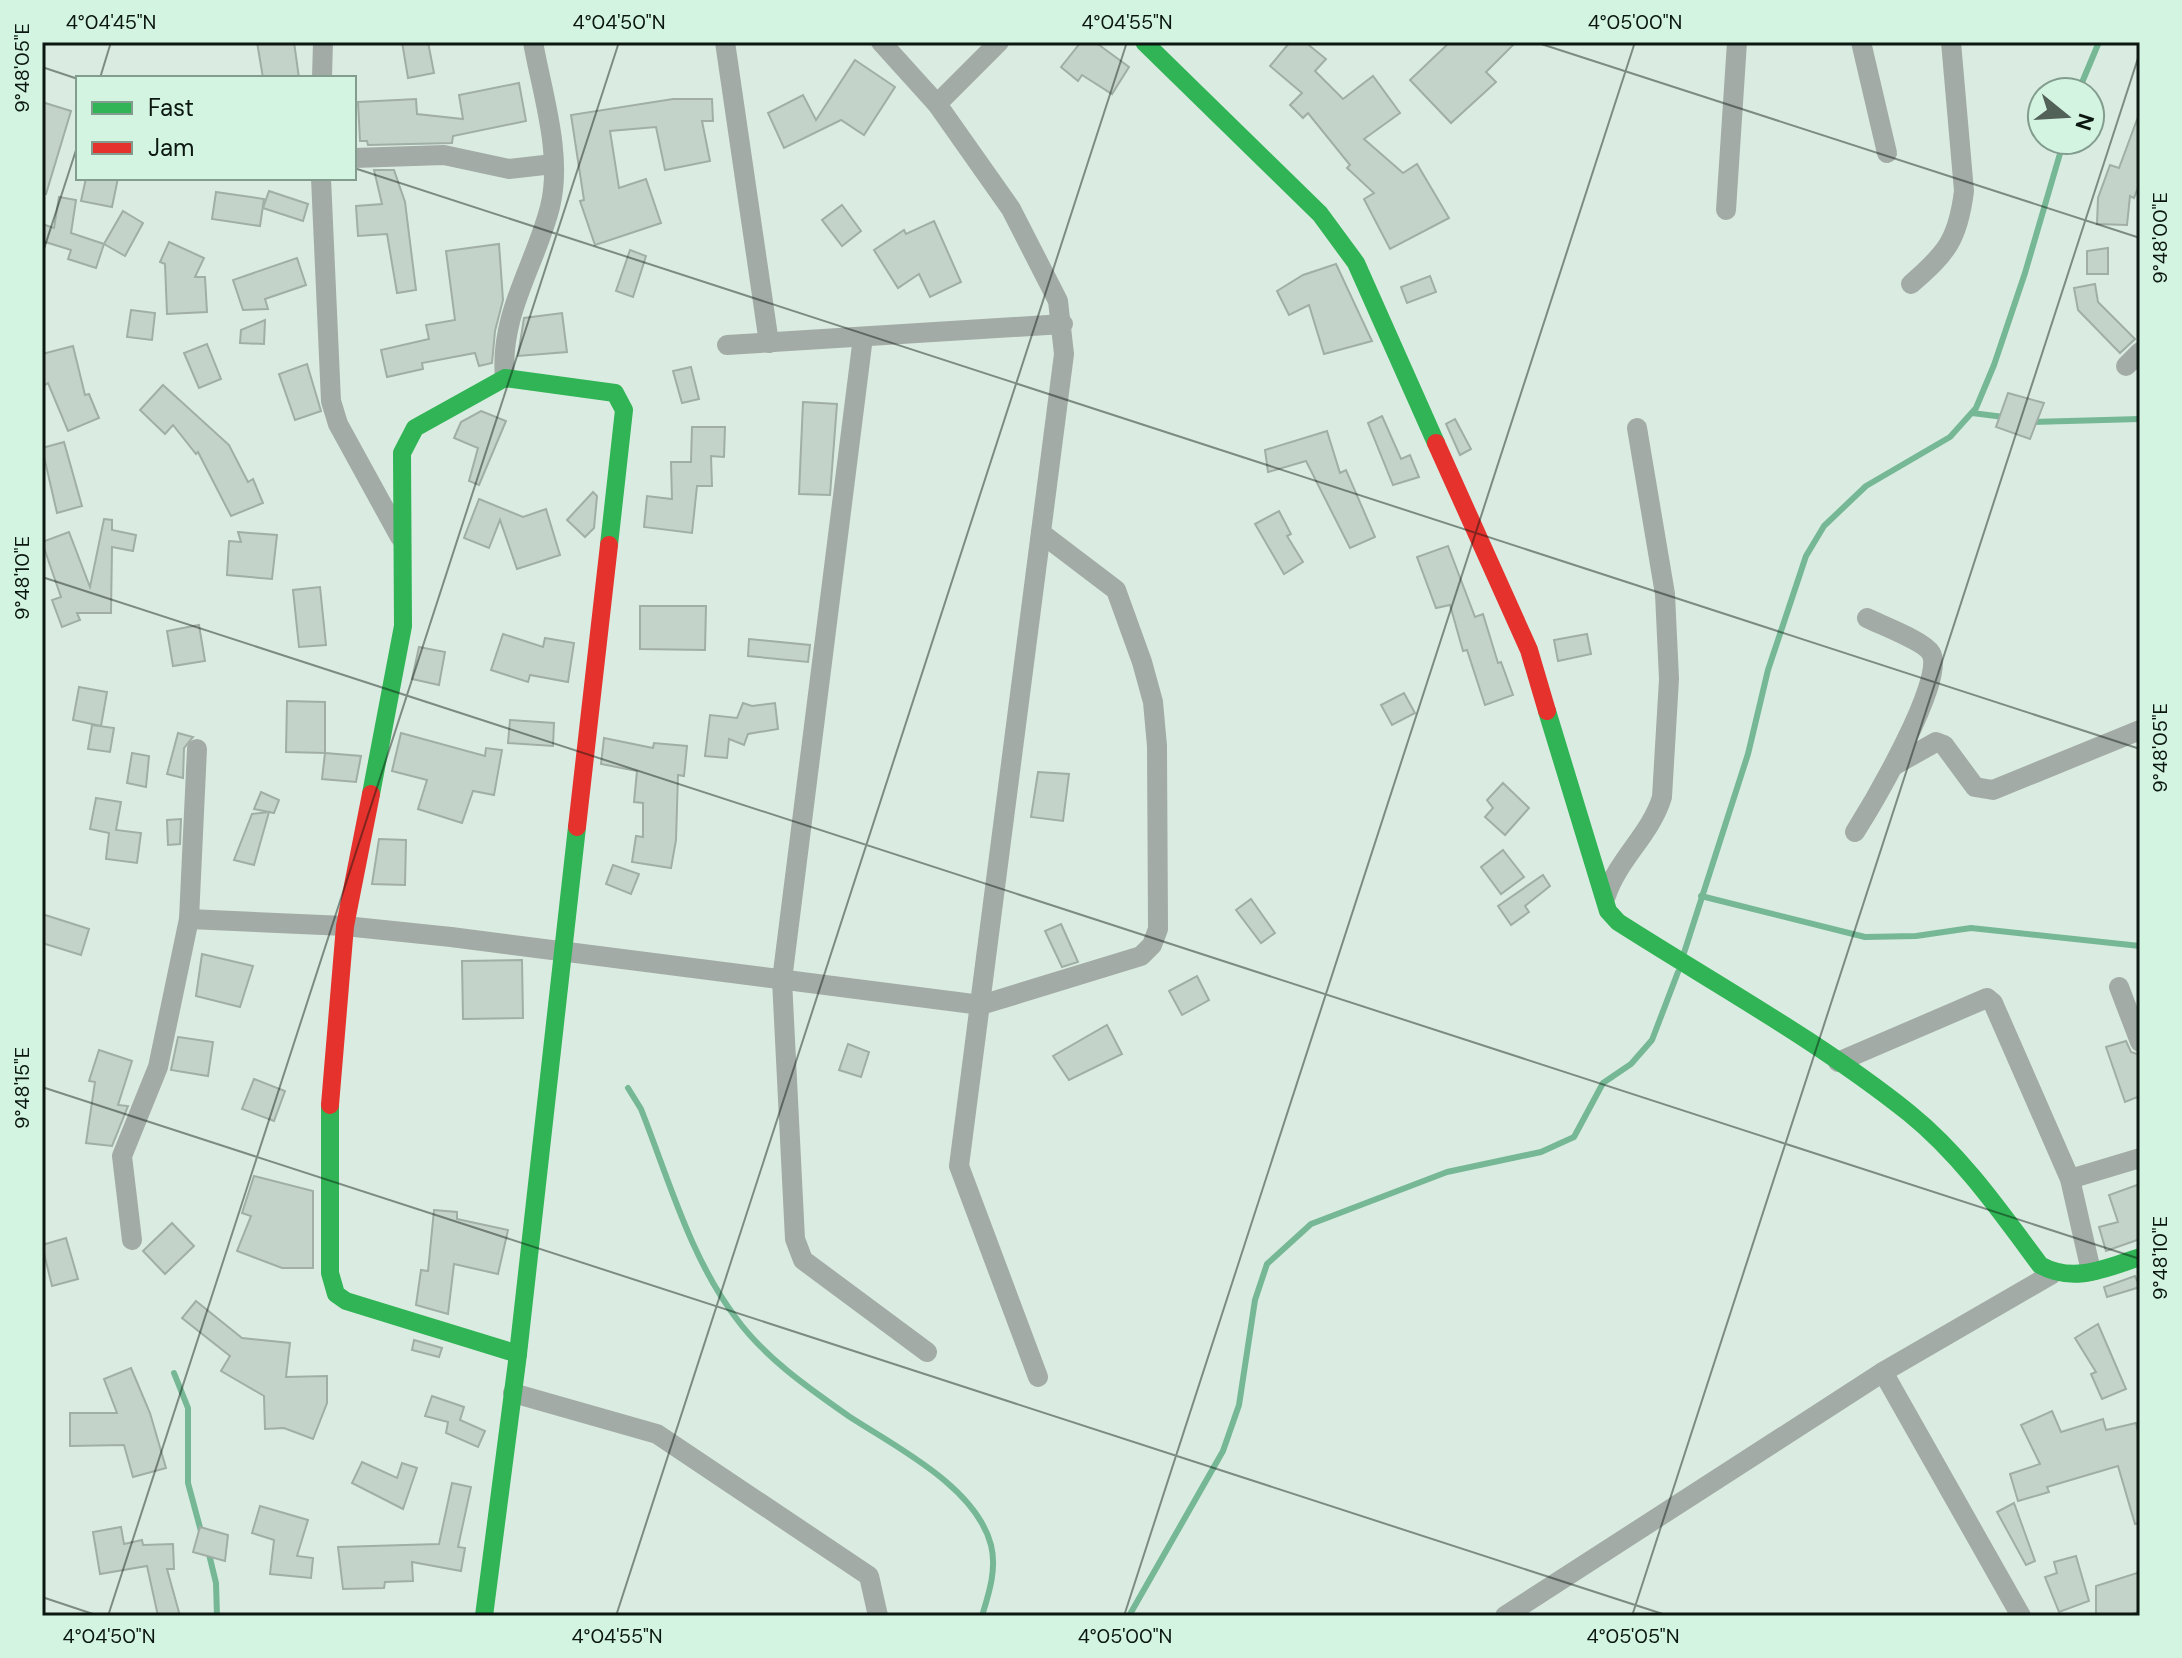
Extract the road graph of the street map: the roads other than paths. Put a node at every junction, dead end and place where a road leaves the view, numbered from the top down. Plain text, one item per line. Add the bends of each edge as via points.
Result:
1 (323, 42) edge
2 (533, 42) edge
3 (725, 42) edge
4 (881, 42) edge
5 (999, 42) edge
6 (1144, 42) edge
7 (1737, 42) edge
8 (1861, 42) edge
9 (1951, 42) edge
10 (322, 76) edge
11 (937, 104) junction
12 (1887, 153) dead end
13 (356, 158) edge
14 (553, 164) junction
15 (321, 180) edge
16 (1726, 210) dead end
17 (1911, 284) dead end
18 (1063, 324) junction
19 (863, 337) junction
20 (769, 343) junction
21 (727, 345) dead end
22 (505, 378) junction
23 (1637, 428) dead end
24 (1041, 533) junction
25 (404, 543) junction
26 (1867, 618) dead end
27 (2140, 730) edge
28 (197, 749) dead end
29 (1895, 765) junction
30 (1855, 832) dead end
31 (1606, 896) junction
32 (189, 919) junction
33 (345, 926) junction
34 (562, 953) junction
35 (782, 980) junction
36 (2119, 987) dead end
37 (981, 1005) junction
38 (2140, 1042) edge
39 (1838, 1062) junction
40 (2140, 1158) edge
41 (2070, 1179) junction
42 (132, 1240) dead end
43 (2140, 1257) edge
44 (2091, 1271) junction
45 (2052, 1274) junction
46 (927, 1352) dead end
47 (518, 1354) junction
48 (1883, 1372) junction
49 (1038, 1377) dead end
50 (513, 1393) junction
51 (484, 1616) edge
52 (878, 1616) edge
53 (1505, 1616) edge
54 (2021, 1616) edge

1 - 10 street
2 - 14 street
3 - 20 street
4 - 11 street
5 - 11 street
6 - 31 street via 1320,214 1356,263 1529,650
7 - 16 street
8 - 12 street
9 - 17 street via 1964,191 1961,213 1950,246
11 - 18 street via 1011,209 1050,281
13 - 14 street via 444,155 509,169
14 - 22 street via 550,205 506,332
15 - 25 street via 331,401 338,424
18 - 19 street
18 - 24 street via 1064,354
19 - 20 street
19 - 35 street
20 - 21 street
22 - 25 street via 415,428 406,440
22 - 34 street via 615,393 624,410
23 - 31 street via 1665,594 1669,679 1662,797
24 - 37 street
24 - 37 street via 1116,590 1142,662 1157,746 1158,929 1141,956
25 - 33 street via 397,673
26 - 29 street via 1926,647 1934,662
27 - 29 street via 1993,790 1975,787 1944,745 1936,742
28 - 32 street
29 - 30 street
31 - 39 street via 1608,911 1618,922
32 - 33 street
32 - 42 street via 158,1067 122,1156
33 - 34 street
33 - 47 street via 330,1104 332,1285 346,1301
34 - 35 street
34 - 47 street
35 - 37 street
35 - 46 street via 797,1250 803,1260
36 - 38 street
37 - 49 street via 959,1166
39 - 41 street via 1987,998
39 - 45 street via 1941,1140
40 - 41 street
41 - 44 street
43 - 44 street
44 - 45 street via 2066,1277
45 - 48 street
47 - 50 street
48 - 53 street
48 - 54 street
50 - 51 street
50 - 52 street via 657,1434 869,1576

